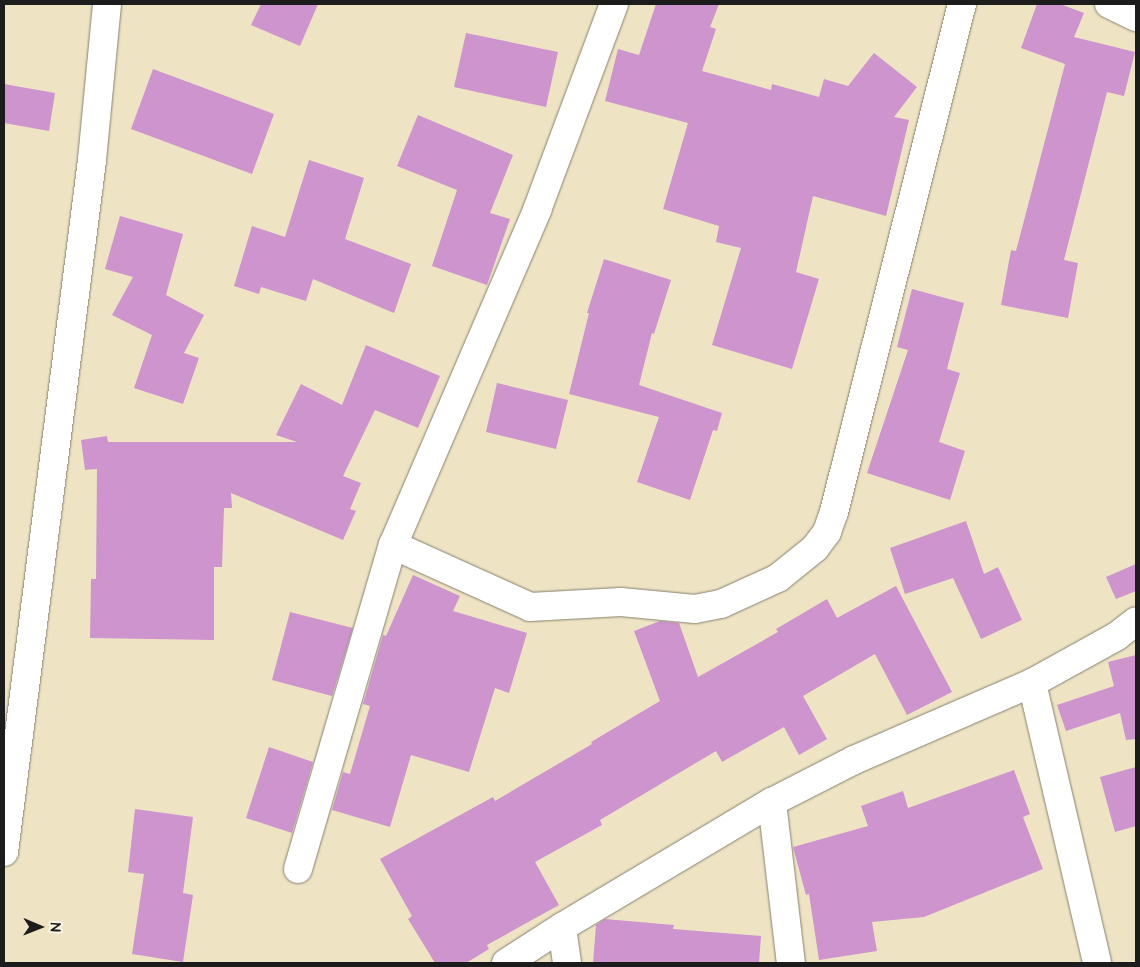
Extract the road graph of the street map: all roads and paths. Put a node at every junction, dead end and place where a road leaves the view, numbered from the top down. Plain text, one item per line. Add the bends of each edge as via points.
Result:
1 (107, 4) edge
2 (614, 4) edge
3 (962, 4) edge
4 (1109, 4) edge
5 (1136, 17) edge
6 (392, 545) junction
7 (1136, 621) edge
8 (1032, 683) junction
9 (772, 802) junction
10 (4, 852) edge
11 (298, 869) dead end
12 (562, 927) junction
13 (506, 963) edge
14 (566, 963) edge
15 (791, 963) edge
16 (1098, 963) edge

1 - 10 street via 92,160
2 - 6 street via 537,210
3 - 6 street via 834,512 827,532 815,548 778,578 721,604 695,609 621,602 530,607
4 - 5 street
6 - 11 street
7 - 8 street via 1117,636
8 - 9 street via 854,760
8 - 16 street
9 - 12 street
9 - 15 street
12 - 13 street
12 - 14 street

